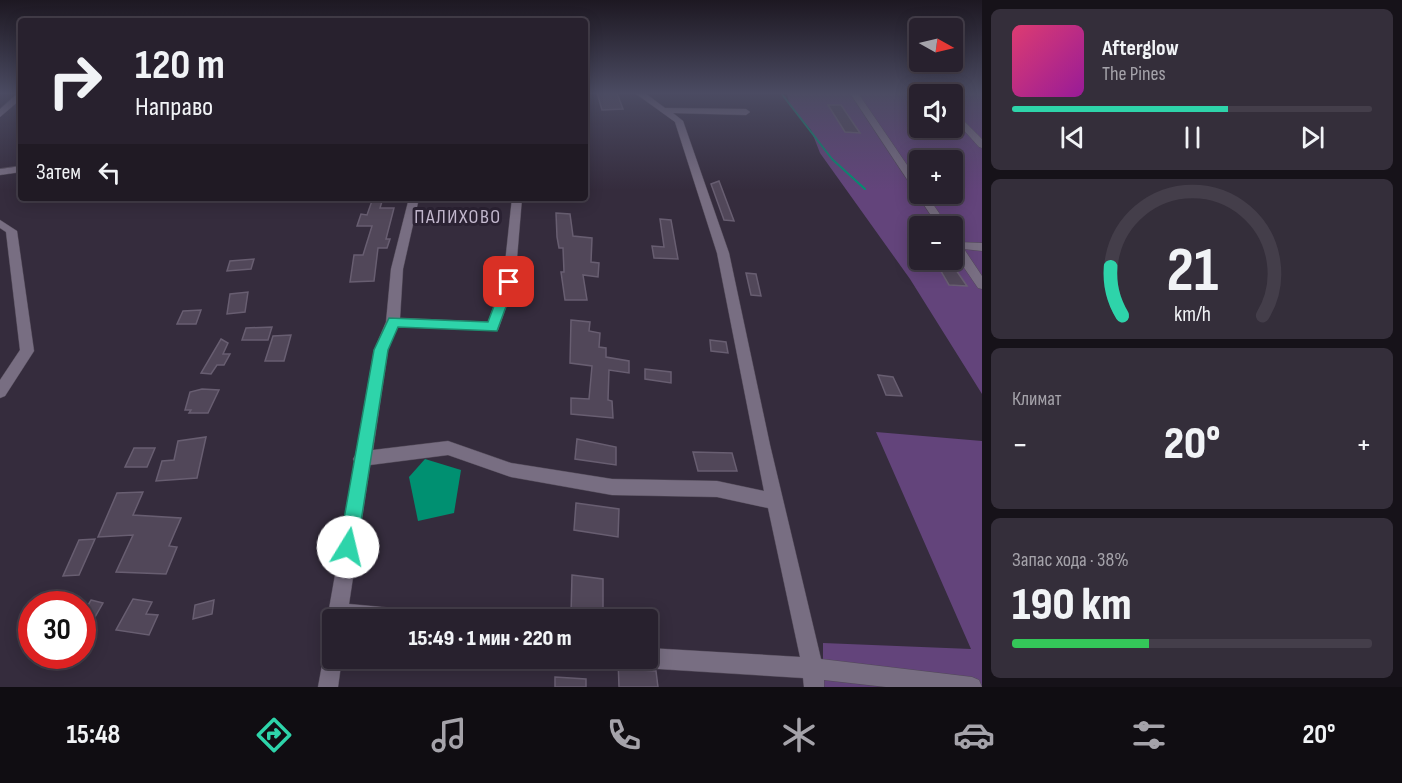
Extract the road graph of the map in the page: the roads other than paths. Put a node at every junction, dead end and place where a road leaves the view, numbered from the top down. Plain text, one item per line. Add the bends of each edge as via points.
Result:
1 (680, 125) edge
2 (875, 125) edge
3 (964, 125) edge
4 (982, 145) edge
5 (18, 169) edge
6 (0, 172) edge
7 (909, 176) edge
8 (413, 201) edge
9 (517, 201) edge
10 (0, 223) edge
11 (963, 244) edge
12 (982, 247) edge
13 (963, 256) edge
14 (982, 285) edge
15 (393, 322) junction
16 (0, 392) edge
17 (361, 459) junction
18 (776, 502) junction
19 (338, 609) edge
20 (658, 660) edge
21 (330, 669) edge
22 (814, 677) edge
23 (328, 687) edge
24 (972, 687) edge

1 - 18 street via 723,253
2 - 7 street
3 - 4 street
5 - 6 street
8 - 15 street via 397,269
9 - 15 street via 509,282 493,327
10 - 16 street via 11,231 27,351
11 - 12 street
13 - 14 street
15 - 17 street via 381,350
17 - 18 street via 448,448 511,470 600,485 717,489
17 - 19 street
18 - 22 street
20 - 22 street
21 - 23 street
22 - 24 street

